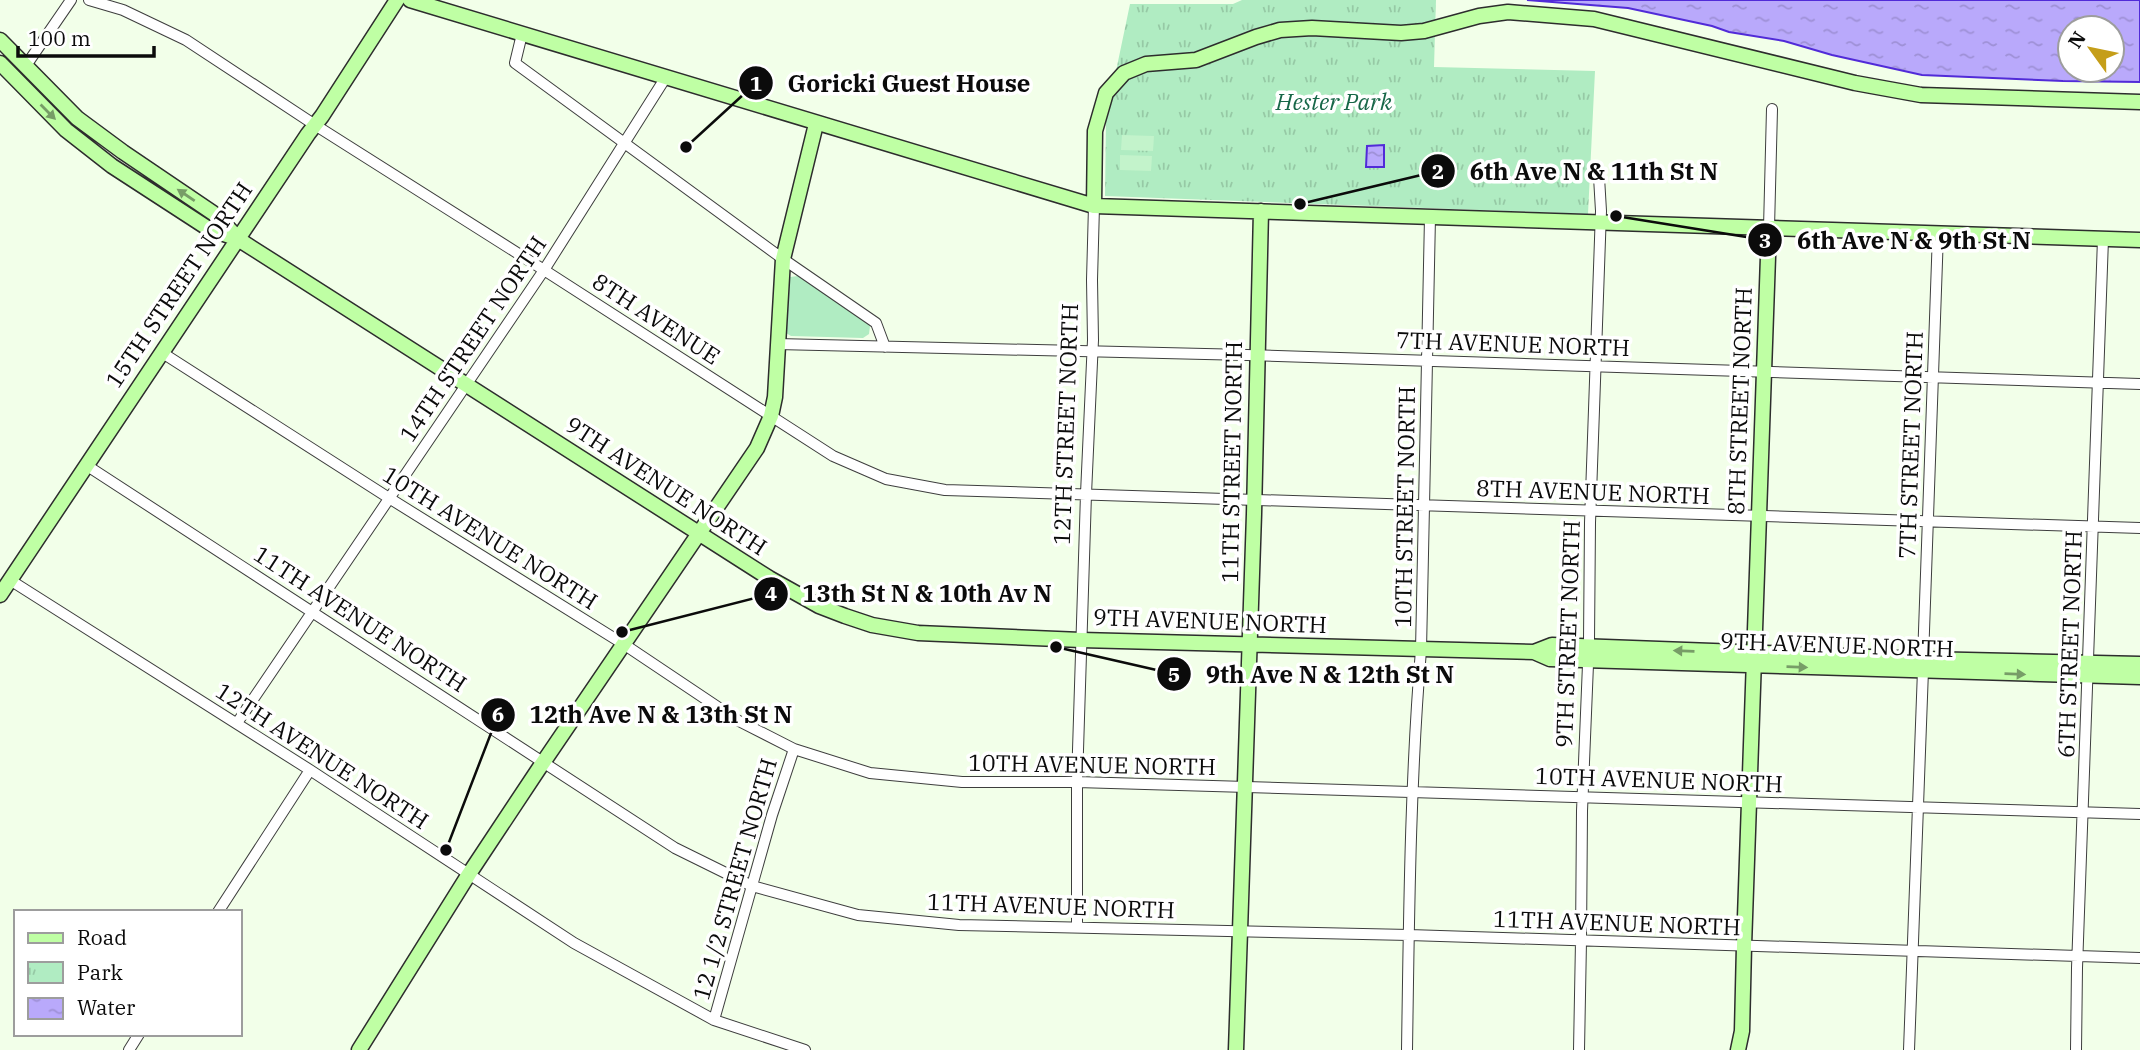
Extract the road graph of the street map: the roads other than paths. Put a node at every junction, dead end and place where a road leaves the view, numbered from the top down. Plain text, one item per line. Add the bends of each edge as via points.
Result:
1 (71, 0) edge
2 (89, 0) edge
3 (397, 0) edge
4 (410, 0) edge
5 (522, 34) junction
6 (0, 40) edge
7 (0, 63) edge
8 (25, 67) junction
9 (666, 77) junction
10 (2140, 102) edge
11 (1772, 108) dead end
12 (816, 124) junction
13 (315, 125) junction
14 (625, 142) junction
15 (1599, 177) dead end
16 (1094, 206) junction
17 (1261, 212) junction
18 (1430, 217) junction
19 (1600, 222) junction
20 (1769, 228) junction
21 (1938, 233) junction
22 (238, 239) junction
23 (2104, 239) junction
24 (2140, 240) edge
25 (783, 258) junction
26 (544, 270) junction
27 (777, 344) junction
28 (885, 347) junction
29 (162, 352) junction
30 (1093, 352) junction
31 (1257, 355) junction
32 (1427, 360) junction
33 (1597, 366) junction
34 (1764, 371) junction
35 (1933, 377) junction
36 (2098, 382) junction
37 (466, 384) junction
38 (2140, 384) edge
39 (771, 416) junction
40 (86, 464) junction
41 (1086, 495) junction
42 (389, 498) junction
43 (1254, 500) junction
44 (1423, 505) junction
45 (1591, 511) junction
46 (1759, 516) junction
47 (1927, 522) junction
48 (2093, 527) junction
49 (2140, 528) edge
50 (700, 534) junction
51 (10, 580) junction
52 (0, 595) edge
53 (312, 610) junction
54 (1081, 640) junction
55 (1249, 644) junction
56 (625, 645) junction
57 (1421, 650) junction
58 (1588, 654) junction
59 (1754, 659) junction
60 (2140, 664) edge
61 (1923, 665) junction
62 (2088, 669) junction
63 (2140, 677) edge
64 (237, 723) junction
65 (794, 749) junction
66 (544, 762) junction
67 (310, 769) junction
68 (1077, 782) junction
69 (1244, 787) junction
70 (1412, 793) junction
71 (1582, 797) junction
72 (1749, 802) junction
73 (1917, 807) junction
74 (2083, 812) junction
75 (2140, 814) edge
76 (470, 874) junction
77 (752, 886) junction
78 (219, 910) edge
79 (1077, 926) junction
80 (1239, 931) junction
81 (1409, 935) junction
82 (1581, 941) junction
83 (1744, 946) junction
84 (1912, 951) junction
85 (2078, 956) junction
86 (2140, 958) edge
87 (714, 1020) junction
88 (359, 1050) edge
89 (804, 1050) edge
90 (1236, 1050) edge
91 (1407, 1050) edge
92 (1578, 1050) edge
93 (1738, 1050) edge
94 (1909, 1050) edge
95 (2076, 1050) edge

1 - 8 street
2 - 13 street, 8TH AVENUE via 123,10 186,40
3 - 13 street, 15TH STREET NORTH
4 - 5 street
5 - 9 street
5 - 14 street via 515,63
6 - 8 street, 9TH AVENUE NORTH
7 -> 22 street, 9TH AVENUE NORTH via 66,130 112,166 209,229
22 -> 8 street, 9TH AVENUE NORTH via 216,215 77,118
9 - 12 street
9 - 14 street, 14TH STREET NORTH
10 - 16 street, 12TH STREET NORTH via 1921,95 1594,19 1508,12 1401,33 1280,30 1196,60 1146,64 1124,73 1106,93 1095,131
11 - 20 street, 8TH STREET NORTH
12 - 16 street
12 - 25 street
13 - 22 street, 15TH STREET NORTH
13 - 26 street, 8TH AVENUE
14 - 25 street
14 - 26 street, 14TH STREET NORTH
15 - 19 street, 9TH STREET NORTH
16 - 17 street
16 - 30 street, 12TH STREET NORTH
17 - 18 street
17 - 31 street, 11TH STREET NORTH
18 - 19 street
18 - 32 street, 10TH STREET NORTH
19 - 20 street
19 - 33 street, 9TH STREET NORTH
20 - 21 street
20 - 34 street, 8TH STREET NORTH
21 - 23 street
21 - 35 street, 7TH STREET NORTH
22 - 29 street, 15TH STREET NORTH
22 - 37 street, 9TH AVENUE NORTH
23 - 24 street
23 - 36 street, 6TH STREET NORTH
25 - 27 street
25 - 28 street via 876,323
26 - 37 street, 14TH STREET NORTH
26 - 39 street, 8TH AVENUE
27 - 28 street, 7TH AVENUE NORTH
27 - 39 street
28 - 30 street, 7TH AVENUE NORTH
29 - 40 street, 15TH STREET NORTH
29 - 42 street, 10TH AVENUE NORTH
30 - 31 street, 7TH AVENUE NORTH
30 - 41 street, 12TH STREET NORTH
31 - 32 street, 7TH AVENUE NORTH
31 - 43 street, 11TH STREET NORTH
32 - 33 street, 7TH AVENUE NORTH
32 - 44 street, 10TH STREET NORTH
33 - 34 street, 7TH AVENUE NORTH
33 - 45 street, 9TH STREET NORTH
34 - 35 street, 7TH AVENUE NORTH
34 - 46 street, 8TH STREET NORTH
35 - 36 street, 7TH AVENUE NORTH
35 - 47 street, 7TH STREET NORTH
36 - 38 street, 7TH AVENUE NORTH
36 - 48 street, 6TH STREET NORTH
37 - 42 street, 14TH STREET NORTH
37 - 50 street, 9TH AVENUE NORTH
39 - 41 street, 8TH AVENUE via 833,456 886,479 945,490
39 - 50 street via 757,448
40 - 51 street, 15TH STREET NORTH
40 - 53 street, 11TH AVENUE NORTH
41 - 43 street, 8TH AVENUE
41 - 54 street, 12TH STREET NORTH
42 - 53 street, 14TH STREET NORTH
42 - 56 street, 10TH AVENUE NORTH
43 - 44 street, 8TH AVENUE NORTH
43 - 55 street, 11TH STREET NORTH
44 - 45 street, 8TH AVENUE NORTH
44 - 57 street, 10TH STREET NORTH
45 - 46 street, 8TH AVENUE NORTH
45 - 58 street, 9TH STREET NORTH
46 - 47 street, 8TH AVENUE NORTH
46 - 59 street, 8TH STREET NORTH
47 - 48 street, 8TH AVENUE NORTH
47 - 61 street, 7TH STREET NORTH
48 - 49 street, 8TH AVENUE NORTH
48 - 62 street, 6TH STREET NORTH
50 - 54 street, 9TH AVENUE NORTH via 795,593 872,625 952,636
50 - 56 street
51 - 52 street, 15TH STREET NORTH
51 - 64 street, 12TH AVENUE NORTH
53 - 64 street, 14TH STREET NORTH
53 - 66 street, 11TH AVENUE NORTH
54 - 55 street, 9TH AVENUE NORTH
54 - 68 street, 12TH STREET NORTH
55 - 57 street, 9TH AVENUE NORTH
55 - 69 street, 11TH STREET NORTH
56 - 65 street, 10TH AVENUE NORTH via 737,720
56 - 66 street
57 - 58 street, 9TH AVENUE NORTH via 1534,652 1552,645
57 - 70 street, 10TH STREET NORTH
58 - 59 street, 9TH AVENUE NORTH
58 - 71 street, 9TH STREET NORTH
59 - 61 street, 9TH AVENUE NORTH
59 - 72 street, 8TH STREET NORTH
60 - 62 street, 9TH AVENUE NORTH
61 - 62 street, 9TH AVENUE NORTH
61 - 73 street, 7TH STREET NORTH
62 - 63 street, 9TH AVENUE NORTH
62 - 74 street, 6TH STREET NORTH
64 - 67 street, 12TH AVENUE NORTH
65 - 68 street, 10TH AVENUE NORTH via 870,773 962,782
65 - 77 street, 12 1/2 STREET NORTH
66 - 76 street
66 - 77 street, 11TH AVENUE NORTH via 675,848
67 - 76 street, 12TH AVENUE NORTH
67 - 78 street
68 - 69 street, 10TH AVENUE NORTH
68 - 79 street, 12TH STREET NORTH
69 - 70 street, 10TH AVENUE NORTH
69 - 80 street, 11TH STREET NORTH
70 - 71 street, 10TH AVENUE NORTH
70 - 81 street, 10TH STREET NORTH
71 - 72 street, 10TH AVENUE NORTH
71 - 82 street, 9TH STREET NORTH
72 - 73 street, 10TH AVENUE NORTH
72 - 83 street, 8TH STREET NORTH
73 - 74 street, 10TH AVENUE NORTH
73 - 84 street, 7TH STREET NORTH
74 - 75 street, 10TH AVENUE NORTH
74 - 85 street, 6TH STREET NORTH
76 - 87 street, 12TH AVENUE NORTH via 574,943
76 - 88 street
77 - 79 street, 11TH AVENUE NORTH via 859,915 958,925
77 - 87 street, 12 1/2 STREET NORTH
79 - 80 street, 11TH AVENUE NORTH
80 - 81 street, 11TH AVENUE NORTH
80 - 90 street, 11TH STREET NORTH
81 - 82 street, 11TH AVENUE NORTH
81 - 91 street, 10TH STREET NORTH
82 - 83 street, 11TH AVENUE NORTH
82 - 92 street, 9TH STREET NORTH
83 - 84 street, 11TH AVENUE NORTH
83 - 93 street, 8TH STREET NORTH
84 - 85 street, 11TH AVENUE NORTH
84 - 94 street, 7TH STREET NORTH
85 - 86 street, 11TH AVENUE NORTH
85 - 95 street, 6TH STREET NORTH
87 - 89 street, 12TH AVENUE NORTH

